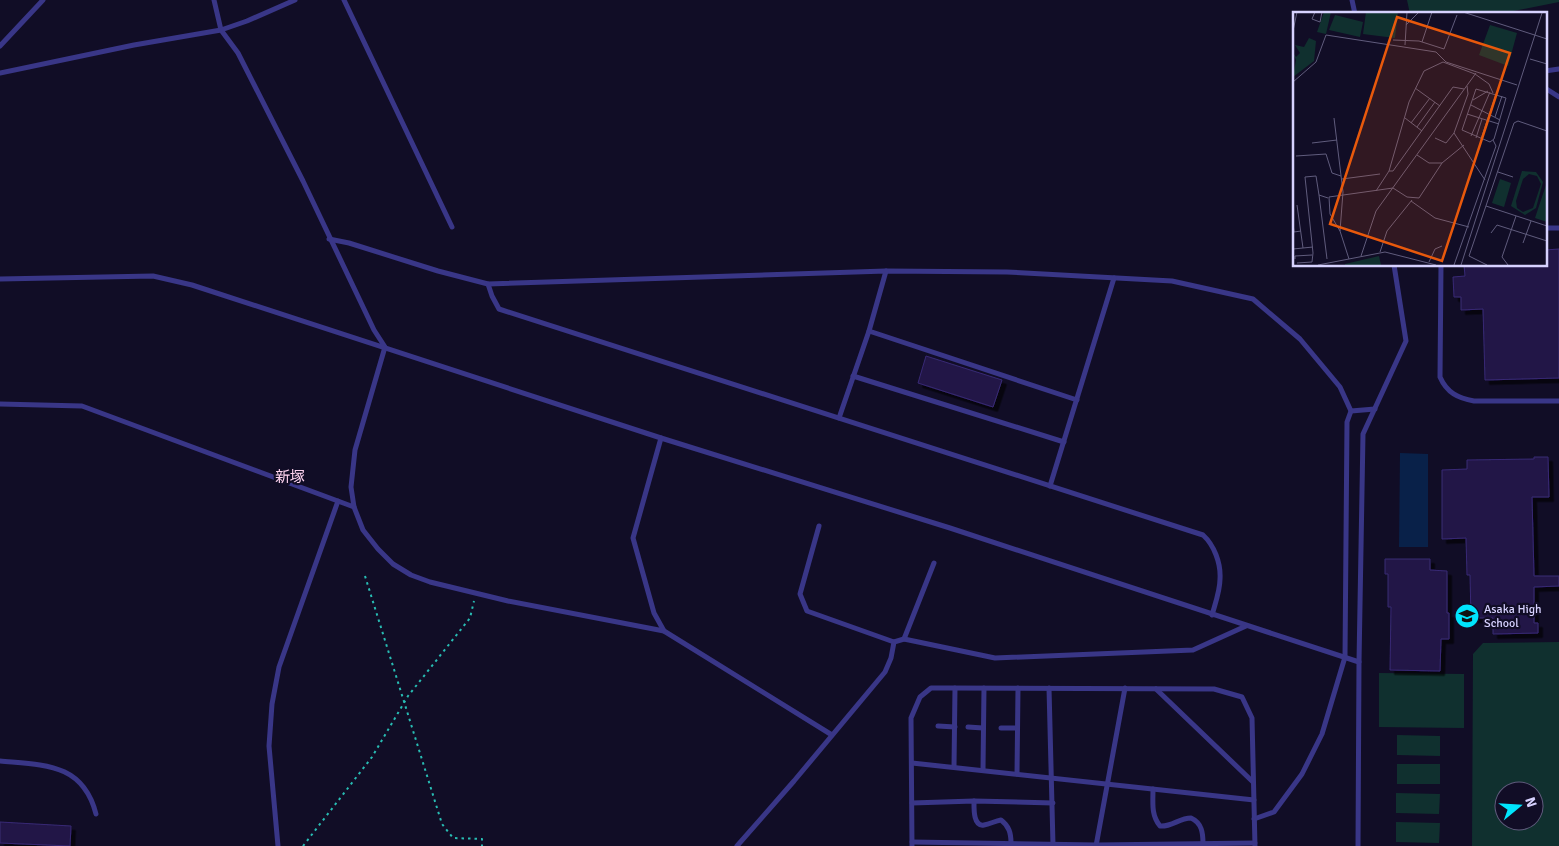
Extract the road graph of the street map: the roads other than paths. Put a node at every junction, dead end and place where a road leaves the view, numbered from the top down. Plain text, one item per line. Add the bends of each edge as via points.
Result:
1 (43, 0) edge
2 (214, 0) edge
3 (295, 0) edge
4 (344, 0) edge
5 (221, 30) junction
6 (0, 46) edge
7 (1559, 68) edge
8 (1546, 71) edge
9 (0, 73) edge
10 (1546, 89) edge
11 (1559, 96) edge
12 (452, 227) dead end
13 (1546, 228) edge
14 (1559, 228) edge
15 (329, 239) junction
16 (1394, 266) edge
17 (1441, 266) edge
18 (886, 270) junction
19 (1114, 278) junction
20 (0, 279) edge
21 (488, 284) junction
22 (869, 331) junction
23 (385, 347) junction
24 (853, 376) junction
25 (1077, 400) junction
26 (1559, 401) edge
27 (0, 404) edge
28 (1375, 409) junction
29 (1351, 411) junction
30 (839, 418) junction
31 (660, 438) junction
32 (1064, 442) junction
33 (1050, 486) junction
34 (338, 501) junction
35 (354, 507) junction
36 (819, 526) dead end
37 (934, 563) dead end
38 (1212, 615) junction
39 (1246, 626) junction
40 (664, 631) junction
41 (904, 638) junction
42 (894, 642) junction
43 (1346, 657) junction
44 (1359, 662) junction
45 (955, 688) junction
46 (984, 688) junction
47 (1018, 688) junction
48 (1049, 688) junction
49 (1125, 688) junction
50 (1156, 688) junction
51 (938, 726) dead end
52 (955, 727) junction
53 (968, 727) dead end
54 (983, 728) junction
55 (1001, 728) dead end
56 (1017, 728) junction
57 (832, 735) junction
58 (0, 761) edge
59 (912, 762) junction
60 (954, 767) junction
61 (983, 770) junction
62 (1016, 774) junction
63 (1052, 778) junction
64 (1254, 782) junction
65 (1107, 784) junction
66 (1153, 789) junction
67 (1254, 800) junction
68 (974, 801) junction
69 (912, 803) junction
70 (1053, 803) junction
71 (96, 814) dead end
72 (1254, 819) junction
73 (912, 844) edge
74 (928, 844) edge
75 (968, 844) edge
76 (1010, 844) edge
77 (1203, 844) junction
78 (1053, 845) edge
79 (1179, 845) edge
80 (1255, 845) edge
81 (278, 846) edge
82 (737, 846) edge
83 (1096, 846) edge
84 (1112, 846) edge
85 (1358, 846) edge

1 - 6 lane
2 - 5 lane
3 - 5 lane
4 - 12 lane
5 - 9 lane
5 - 15 lane via 238,53
7 - 8 lane
10 - 11 lane
13 - 14 lane
15 - 21 lane
15 - 23 lane
16 - 28 lane via 1406,341
17 - 26 lane via 1440,377 1444,386 1461,399 1474,401
18 - 19 lane
18 - 21 lane
18 - 22 lane
19 - 25 lane
19 - 29 lane via 1172,281 1253,299 1300,339 1340,387
20 - 23 lane via 153,276 192,285
21 - 30 lane via 500,309
22 - 24 lane
22 - 25 lane
23 - 31 lane
23 - 35 lane via 355,450 351,487
24 - 30 lane
24 - 32 lane
25 - 32 lane
27 - 34 lane via 82,406
28 - 29 lane
28 - 44 lane via 1363,434
29 - 43 lane via 1346,422
30 - 33 lane
31 - 38 lane via 950,528
31 - 40 lane via 633,538 654,612
32 - 33 lane
33 - 38 lane via 1203,535 1217,556 1220,579
34 - 35 lane
34 - 81 lane via 279,667 272,704 269,746
35 - 40 lane via 363,530 378,548 393,564 411,575 476,593
36 - 42 lane via 800,594 808,611
37 - 41 lane
38 - 39 lane
39 - 41 lane via 1193,650 994,658
39 - 43 lane
40 - 57 lane
41 - 42 lane
42 - 57 lane via 885,672
43 - 44 lane
43 - 72 lane via 1322,734 1302,774 1274,812
44 - 85 lane
45 - 46 lane
45 - 52 lane
45 - 59 lane via 931,688 920,697 911,718
46 - 47 lane
46 - 54 lane
47 - 48 lane
47 - 56 lane
48 - 49 lane
48 - 63 lane
49 - 50 lane
49 - 65 lane
50 - 64 lane
50 - 64 lane via 1214,689 1242,697 1252,718
51 - 52 lane
52 - 60 lane
53 - 54 lane
54 - 61 lane
55 - 56 lane
56 - 62 lane
57 - 82 lane
58 - 71 lane via 51,767 73,775 88,792
59 - 60 lane
59 - 69 lane
60 - 61 lane
61 - 62 lane
62 - 63 lane
63 - 65 lane
63 - 70 lane
64 - 67 lane
65 - 66 lane
65 - 83 lane
66 - 67 lane
66 - 77 lane via 1153,813 1160,826 1168,827 1191,818 1199,824
67 - 72 lane
68 - 69 lane
68 - 70 lane
68 - 76 lane via 975,817 980,825 1001,820 1008,826
69 - 73 lane
70 - 78 lane
72 - 80 lane
73 - 74 lane
74 - 75 lane
75 - 76 lane
76 - 78 lane
77 - 79 lane
77 - 80 lane
78 - 83 lane
79 - 84 lane
83 - 84 lane

